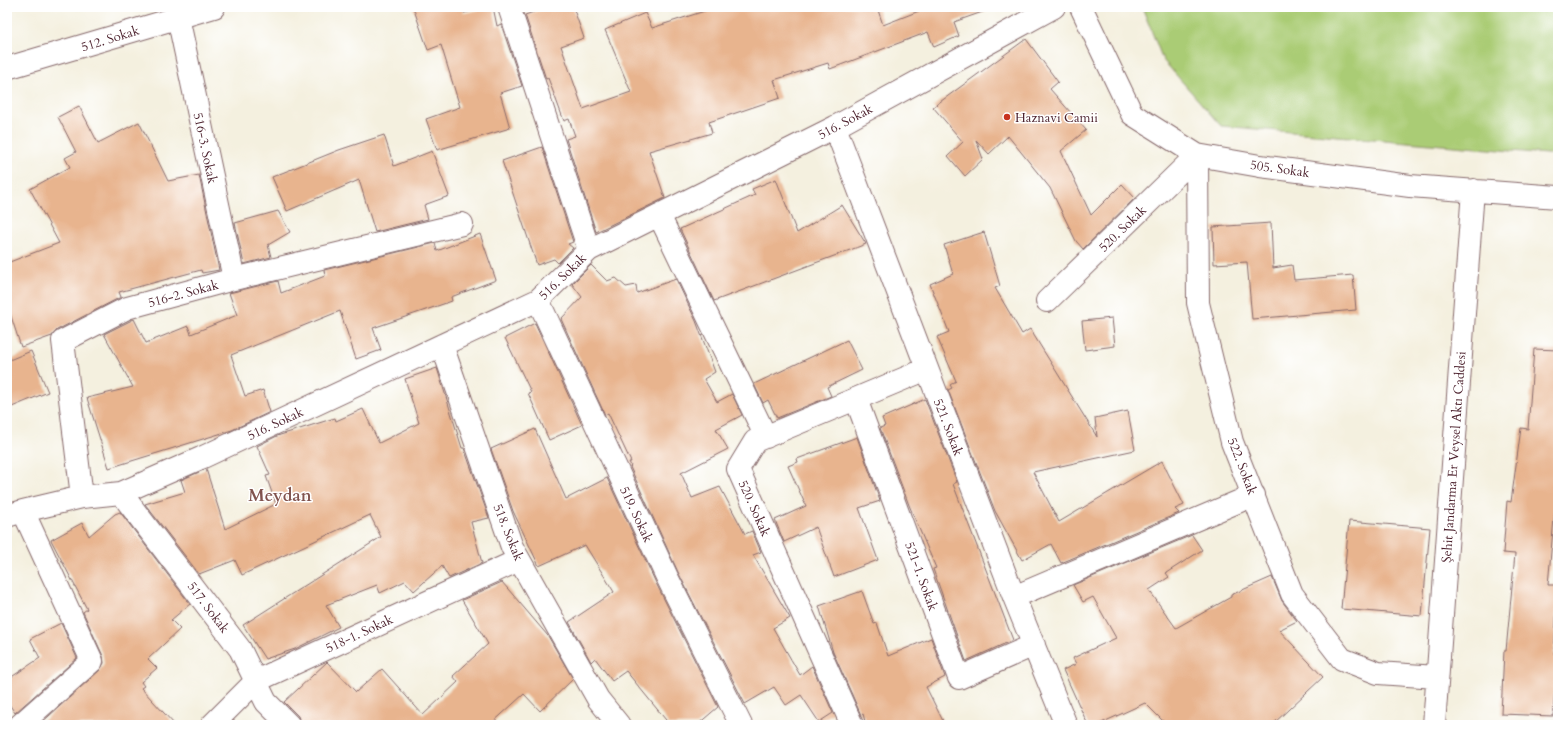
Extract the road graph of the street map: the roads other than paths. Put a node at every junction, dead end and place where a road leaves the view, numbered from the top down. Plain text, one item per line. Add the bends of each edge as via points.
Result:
1 (214, 7) edge
2 (509, 7) edge
3 (1054, 7) edge
4 (1081, 7) edge
5 (178, 17) junction
6 (7, 68) edge
7 (835, 127) junction
8 (1196, 155) junction
9 (1473, 190) junction
10 (1558, 197) edge
11 (659, 215) junction
12 (462, 224) dead end
13 (589, 250) junction
14 (234, 279) junction
15 (538, 300) junction
16 (1047, 301) dead end
17 (442, 345) junction
18 (927, 369) junction
19 (856, 399) junction
20 (766, 438) junction
21 (121, 493) junction
22 (1254, 495) junction
23 (82, 498) junction
24 (15, 513) edge
25 (519, 560) junction
26 (1014, 598) junction
27 (1034, 645) junction
28 (1437, 677) junction
29 (256, 681) junction
30 (7, 714) edge
31 (844, 722) edge
32 (15, 725) edge
33 (20, 725) edge
34 (212, 725) edge
35 (289, 725) edge
36 (619, 725) edge
37 (741, 725) edge
38 (1066, 725) edge
39 (1434, 725) edge

1 - 5 street, 512. Sokak
2 - 13 street
3 - 7 street, 516. Sokak
4 - 8 street, 505. Sokak via 1132,114
5 - 6 street, 512. Sokak
5 - 14 street, 516-3. Sokak
7 - 11 street, 516. Sokak
7 - 18 street, 521. Sokak
8 - 9 street, 505. Sokak via 1410,186
8 - 16 street, 520. Sokak
8 - 22 street, 522. Sokak via 1198,303 1232,442
9 - 10 street, 505. Sokak
9 - 28 street, Şehit Jandarma Er Veysel Aktı Caddesi
11 - 13 street, 516. Sokak
11 - 20 street
12 - 14 street, 516-2. Sokak
13 - 15 street, 516. Sokak
14 - 23 street, 516-2. Sokak via 127,308 63,341
15 - 17 street, 516. Sokak
15 - 37 street, 519. Sokak via 666,577
17 - 21 street, 516. Sokak
17 - 25 street, 518. Sokak
18 - 19 street
18 - 26 street, 521. Sokak
19 - 20 street
19 - 27 street, 521-1. Sokak via 959,678
20 - 31 street, 520. Sokak via 755,442 738,469
21 - 23 street, 516. Sokak
21 - 29 street, 517. Sokak via 240,649
22 - 26 street
22 - 28 street, 522. Sokak via 1292,594 1342,659 1378,673
23 - 24 street, 516. Sokak
24 - 33 street via 92,661
25 - 29 street, 518-1. Sokak
25 - 36 street, 518. Sokak via 598,699
26 - 27 street, 521. Sokak
27 - 38 street, 521. Sokak
28 - 39 street, Şehit Jandarma Er Veysel Aktı Caddesi
29 - 34 street, 518-1. Sokak
29 - 35 street, 517. Sokak via 266,702
30 - 32 street

